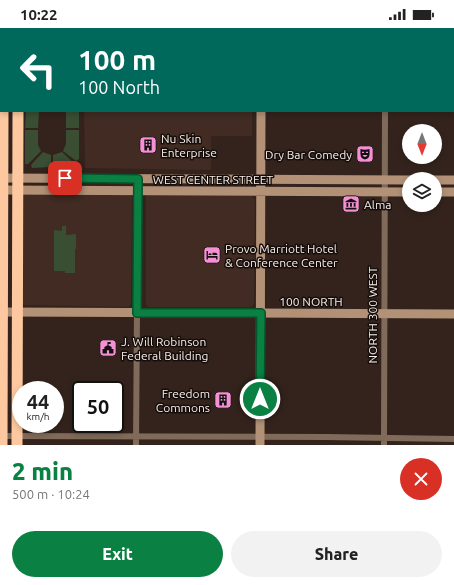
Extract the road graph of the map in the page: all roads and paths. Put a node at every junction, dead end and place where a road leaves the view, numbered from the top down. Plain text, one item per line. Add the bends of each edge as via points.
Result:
1 (3, 112) edge
2 (18, 112) edge
3 (261, 112) edge
4 (385, 112) edge
5 (138, 179) junction
6 (262, 180) junction
7 (442, 180) edge
8 (454, 180) edge
9 (402, 182) edge
10 (2, 184) edge
11 (18, 184) junction
12 (385, 186) junction
13 (138, 190) junction
14 (402, 190) edge
15 (262, 191) junction
16 (442, 192) edge
17 (454, 192) edge
18 (1, 312) edge
19 (17, 312) junction
20 (137, 313) junction
21 (261, 313) junction
22 (383, 313) junction
23 (454, 314) edge
24 (136, 436) junction
25 (1, 439) edge
26 (454, 439) edge
27 (17, 440) edge
28 (260, 441) edge
29 (384, 442) edge
30 (136, 445) edge

1 - 10 highway
2 - 11 highway
3 - 6 main road
4 - 12 street, NORTH 300 WEST
5 - 6 main road, WEST CENTER STREET
5 - 11 main road, WEST CENTER STREET
5 - 13 street
6 - 12 main road, WEST CENTER STREET
6 - 15 main road
7 - 8 main road
9 - 12 main road, WEST CENTER STREET
10 - 11 main road
10 - 18 highway
11 - 13 main road, WEST CENTER STREET
11 - 19 highway
12 - 14 main road, WEST CENTER STREET
12 - 15 main road, WEST CENTER STREET
12 - 22 street, NORTH 300 WEST
13 - 15 main road, WEST CENTER STREET
13 - 20 street
15 - 21 main road
16 - 17 main road
18 - 19 main road, 100 NORTH
18 - 25 highway
19 - 20 main road, 100 NORTH
19 - 27 highway
20 - 21 main road, 100 NORTH
20 - 24 street
21 - 22 main road, 100 NORTH
21 - 28 main road
22 - 23 main road, 100 NORTH
22 - 29 street, NORTH 300 WEST
24 - 27 street
24 - 28 street
24 - 30 street
25 - 27 street
26 - 29 street
28 - 29 street

